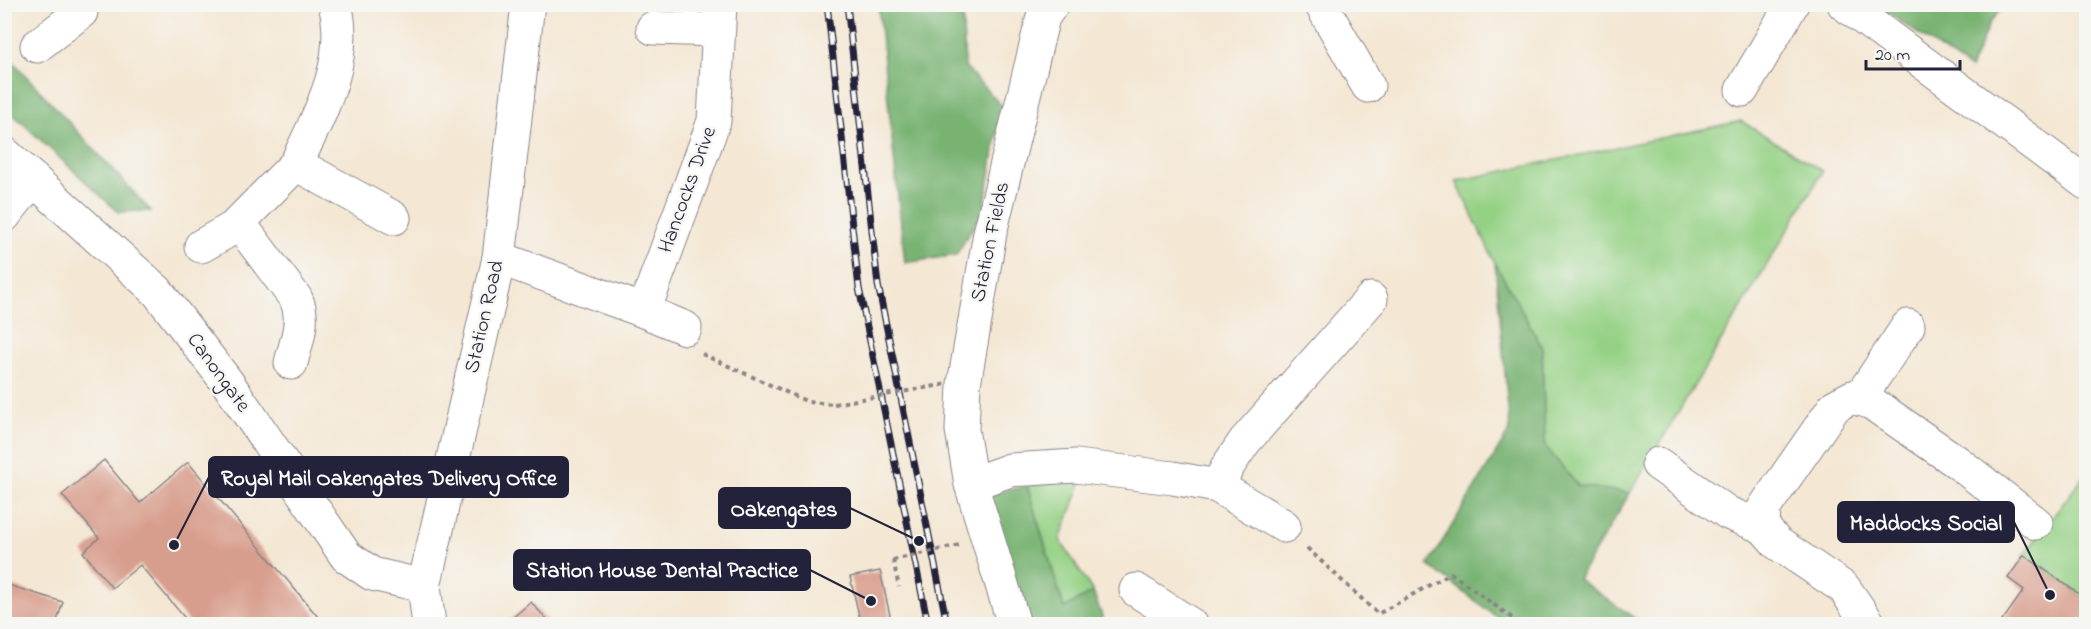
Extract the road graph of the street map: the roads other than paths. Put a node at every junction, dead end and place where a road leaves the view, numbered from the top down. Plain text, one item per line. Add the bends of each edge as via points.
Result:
1 (82, 4) edge
2 (335, 4) edge
3 (528, 4) edge
4 (1052, 4) edge
5 (1321, 4) edge
6 (1792, 4) edge
7 (1844, 4) edge
8 (719, 17) edge
9 (653, 28) dead end
10 (37, 46) dead end
11 (1368, 86) dead end
12 (1742, 90) dead end
13 (4, 153) edge
14 (296, 164) junction
15 (33, 179) junction
16 (2086, 183) edge
17 (4, 216) edge
18 (394, 218) dead end
19 (239, 223) junction
20 (201, 246) dead end
21 (499, 258) junction
22 (1371, 299) dead end
23 (644, 311) junction
24 (1908, 326) dead end
25 (685, 328) road end
26 (291, 363) dead end
27 (1859, 399) junction
28 (1658, 464) dead end
29 (972, 484) junction
30 (1217, 486) junction
31 (2036, 523) dead end
32 (1284, 526) road end
33 (1763, 527) junction
34 (424, 586) junction
35 (1136, 590) dead end
36 (1178, 621) edge
37 (429, 624) edge
38 (1014, 624) edge
39 (1869, 624) edge

1 - 10 street via 81,12
2 - 14 street via 339,36 334,77
3 - 21 street, Station Road
4 - 29 street, Station Fields via 1043,17 990,233 966,372 962,430
5 - 11 street
6 - 12 street
7 - 16 street
8 - 9 street, Hancocks Drive
8 - 23 street, Hancocks Drive via 714,121
13 - 15 street, Canongate
14 - 18 street
14 - 19 street
15 - 17 street
15 - 34 street, Canongate via 157,291 227,382 346,556 372,574
19 - 20 street
19 - 26 street via 301,310
21 - 23 street
21 - 34 street, Station Road
22 - 30 street via 1245,441
23 - 25 street
24 - 27 street
27 - 31 street via 1870,402 1957,462
27 - 33 street via 1852,397 1835,406 1764,507
28 - 33 street via 1728,513
29 - 30 street via 1010,470 1077,466
29 - 38 street, Station Fields
30 - 32 street
33 - 39 street via 1776,543 1844,588
34 - 37 street, Station Road
35 - 36 street

